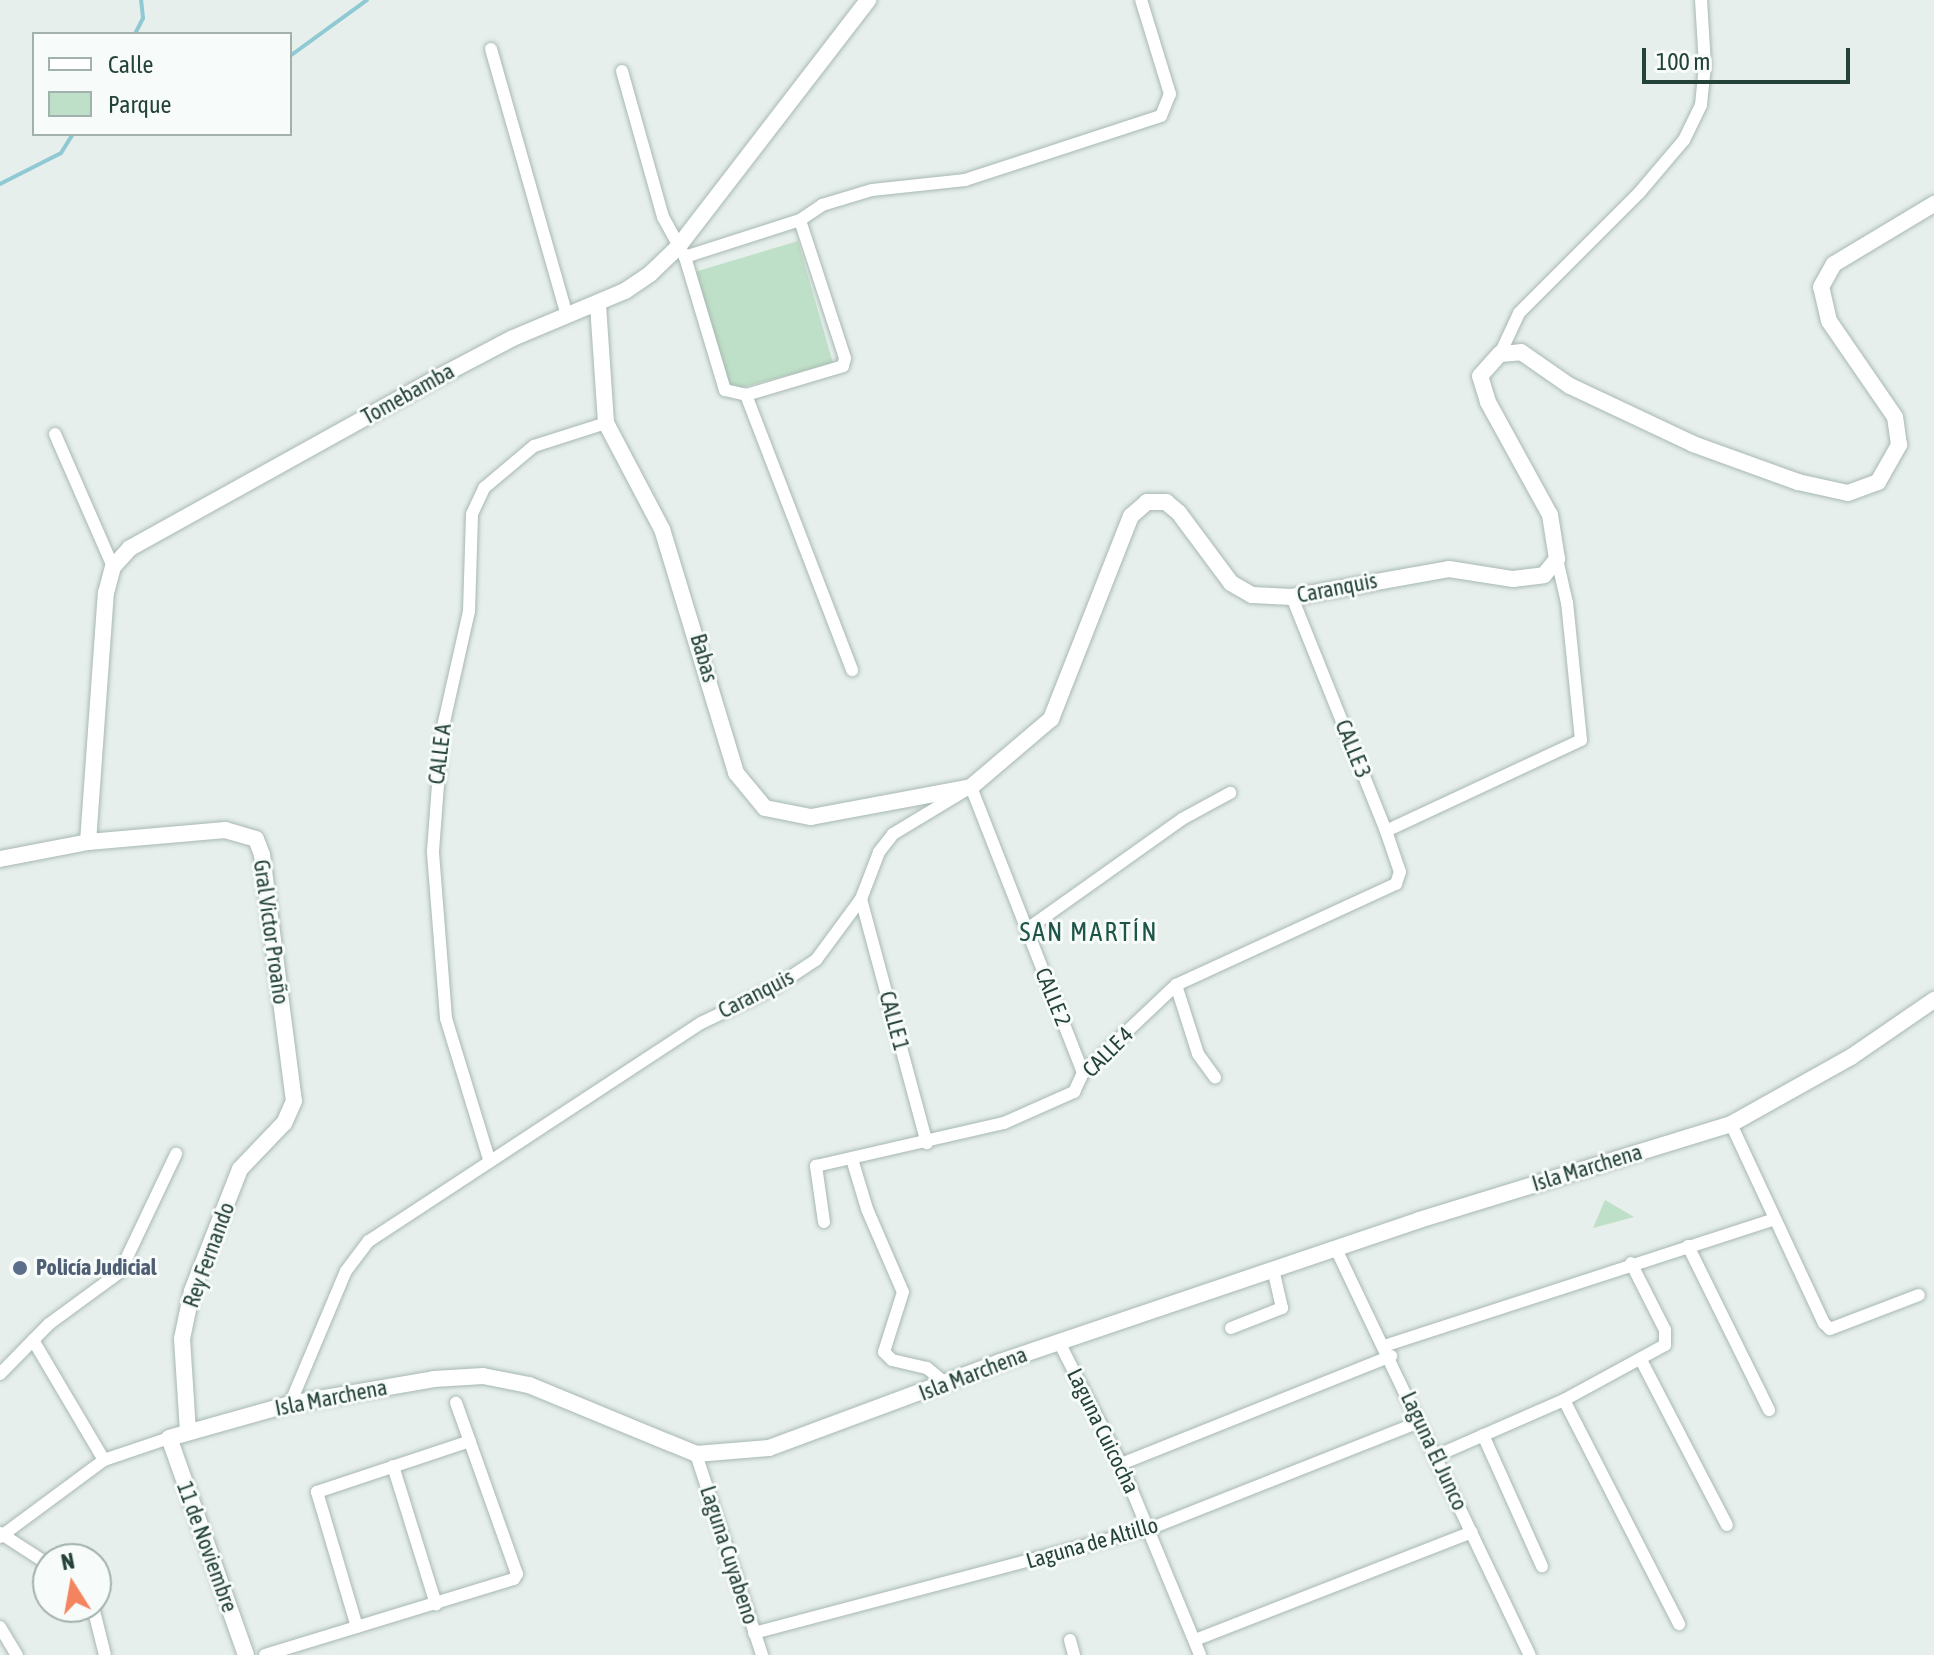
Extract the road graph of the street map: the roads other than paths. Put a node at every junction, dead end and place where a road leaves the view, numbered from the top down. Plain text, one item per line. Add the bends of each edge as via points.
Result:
1 (868, 0) edge
2 (1141, 0) edge
3 (1701, 0) edge
4 (491, 49) dead end
5 (622, 71) dead end
6 (1934, 204) edge
7 (800, 220) junction
8 (682, 252) junction
9 (598, 305) junction
10 (567, 316) junction
11 (1500, 354) junction
12 (746, 395) junction
13 (606, 423) junction
14 (55, 434) dead end
15 (1557, 559) junction
16 (113, 567) junction
17 (1292, 597) junction
18 (852, 670) dead end
19 (971, 787) junction
20 (1230, 793) dead end
21 (1386, 831) junction
22 (88, 842) junction
23 (0, 859) edge
24 (1380, 893) joint
25 (861, 899) junction
26 (1026, 930) junction
27 (1176, 985) junction
28 (1934, 1000) edge
29 (1083, 1073) junction
30 (1215, 1077) dead end
31 (294, 1101) joint
32 (1731, 1124) junction
33 (927, 1143) junction
34 (176, 1154) dead end
35 (489, 1159) junction
36 (852, 1159) junction
37 (1774, 1219) junction
38 (824, 1222) dead end
39 (1688, 1246) junction
40 (1336, 1249) junction
41 (1631, 1263) junction
42 (1273, 1270) junction
43 (1919, 1295) dead end
44 (1231, 1328) dead end
45 (33, 1340) junction
46 (1059, 1342) junction
47 (1388, 1351) junction
48 (1641, 1360) junction
49 (0, 1374) edge
50 (946, 1384) junction
51 (1564, 1400) junction
52 (456, 1403) dead end
53 (290, 1404) junction
54 (1769, 1410) dead end
55 (1419, 1422) junction
56 (188, 1431) junction
57 (1483, 1435) junction
58 (169, 1438) junction
59 (470, 1441) junction
60 (696, 1454) junction
61 (1438, 1455) junction
62 (104, 1460) junction
63 (1121, 1464) junction
64 (393, 1466) junction
65 (1727, 1525) dead end
66 (1149, 1529) junction
67 (1472, 1532) junction
68 (1, 1535) edge
69 (32, 1554) edge
70 (1542, 1566) dead end
71 (436, 1604) junction
72 (97, 1623) edge
73 (1679, 1624) dead end
74 (0, 1627) edge
75 (357, 1627) junction
76 (754, 1633) junction
77 (1070, 1640) dead end
78 (1195, 1640) junction
79 (17, 1655) edge
80 (105, 1655) edge
81 (246, 1655) edge
82 (265, 1655) edge
83 (762, 1655) edge
84 (1074, 1655) edge
85 (1200, 1655) edge
86 (1530, 1655) edge

1 - 8 street, Tomebamba
2 - 7 street via 1170,94 1161,116 965,180 872,190 822,205
3 - 11 street via 1701,105 1684,140 1639,193 1519,313
4 - 10 street
5 - 8 street via 663,217
6 - 11 street via 1834,264 1821,287 1829,321 1895,417 1899,445 1888,469 1859,492 1834,493 1693,444 1570,386 1521,352
7 - 8 street
7 - 12 street via 845,358 843,366
8 - 9 street, Tomebamba
8 - 12 street via 722,384 729,394
9 - 10 street, Tomebamba
9 - 13 street, Babas
10 - 16 street, Tomebamba via 433,380 130,548
11 - 15 street via 1480,376 1488,402 1550,515
12 - 18 street
13 - 19 street, Babas via 662,529 736,773 765,808 811,817
13 - 35 street, CALLE A via 534,446 484,488 472,514 469,611 442,731 433,851 446,1018
14 - 16 street
15 - 17 street, Caranquis via 1544,575 1528,579 1449,569
15 - 21 street via 1567,603 1581,740
16 - 22 street via 106,593
17 - 19 street, Caranquis via 1240,590 1179,513 1166,502 1147,502 1131,516 1100,587 1059,707
17 - 21 street, CALLE 3
19 - 25 street, Caranquis via 893,834 879,852
19 - 26 street, CALLE 2
20 - 26 street via 1182,819
21 - 24 street, CALLE 3 via 1401,875
22 - 23 street
22 - 31 street, Gral Victor Proaño via 225,830 256,839
24 - 27 street, CALLE 4
25 - 33 street, CALLE 1
25 - 35 street, Caranquis via 816,960 796,975 701,1023
26 - 29 street, CALLE 2
27 - 29 street, CALLE 4
27 - 30 street via 1198,1054
28 - 32 street, Isla Marchena via 1851,1057
29 - 33 street, CALLE 4 via 1074,1092 1004,1123
31 - 56 street, Rey Fernando via 284,1123 240,1169 192,1291 182,1339
32 - 37 street
32 - 40 street, Isla Marchena
33 - 36 street, CALLE 4
34 - 45 street via 120,1272
35 - 53 street, Caranquis via 369,1241 346,1271
36 - 38 street, CALLE 4 via 820,1165 813,1172
36 - 50 street via 903,1292 884,1352 892,1360 931,1370
37 - 39 street
37 - 43 street via 1830,1329
39 - 41 street
39 - 54 street
40 - 42 street, Isla Marchena
40 - 47 street, Laguna El Junco
41 - 47 street
41 - 48 street via 1665,1330 1665,1345
42 - 44 street via 1282,1308
42 - 46 street, Isla Marchena
45 - 49 street
45 - 62 street
46 - 50 street, Isla Marchena
46 - 63 street, Laguna Cuicocha
47 - 55 street, Laguna El Junco
47 - 63 street
48 - 51 street
48 - 65 street
50 - 60 street, Isla Marchena via 769,1448
51 - 57 street
51 - 73 street
52 - 59 street
53 - 56 street, Isla Marchena
53 - 60 street, Isla Marchena via 434,1379 483,1376 529,1385
55 - 61 street, Laguna El Junco
55 - 66 street, Laguna de Altillo
56 - 58 street, Isla Marchena
57 - 61 street
57 - 70 street
58 - 62 street, Isla Marchena
58 - 81 street, 11 de Noviembre
59 - 64 street
59 - 71 street via 517,1574 511,1583
60 - 76 street, Laguna Cuyabeno
61 - 67 street, Laguna El Junco
62 - 68 street, Isla Marchena
63 - 66 street, Laguna Cuicocha
64 - 71 street
64 - 75 street via 317,1492
66 - 76 street, Laguna de Altillo
66 - 78 street, Laguna Cuicocha
67 - 78 street
67 - 86 street, Laguna El Junco
68 - 69 street
71 - 75 street
72 - 80 street
74 - 79 street
75 - 82 street
76 - 83 street, Laguna Cuyabeno
77 - 84 street
78 - 85 street, Laguna Cuicocha

